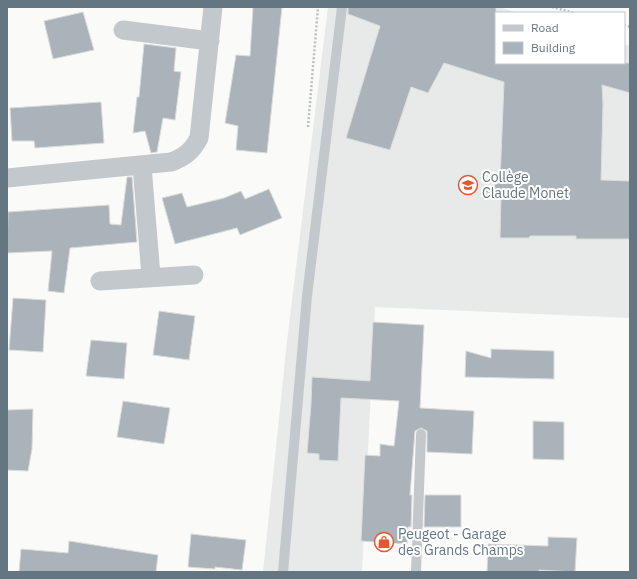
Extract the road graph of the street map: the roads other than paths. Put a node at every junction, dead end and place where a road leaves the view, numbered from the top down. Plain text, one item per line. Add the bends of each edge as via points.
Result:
1 (213, 7) edge
2 (342, 7) edge
3 (123, 30) dead end
4 (210, 41) junction
5 (142, 166) junction
6 (7, 178) edge
7 (194, 275) dead end
8 (151, 276) junction
9 (100, 281) dead end
10 (421, 434) dead end
11 (283, 572) edge
12 (416, 572) edge

1 - 4 street
2 - 11 lane via 307,296
3 - 4 street
4 - 5 street via 199,138 194,149 183,158 171,162
5 - 6 street
5 - 8 street
7 - 8 street
8 - 9 street
10 - 12 lane

